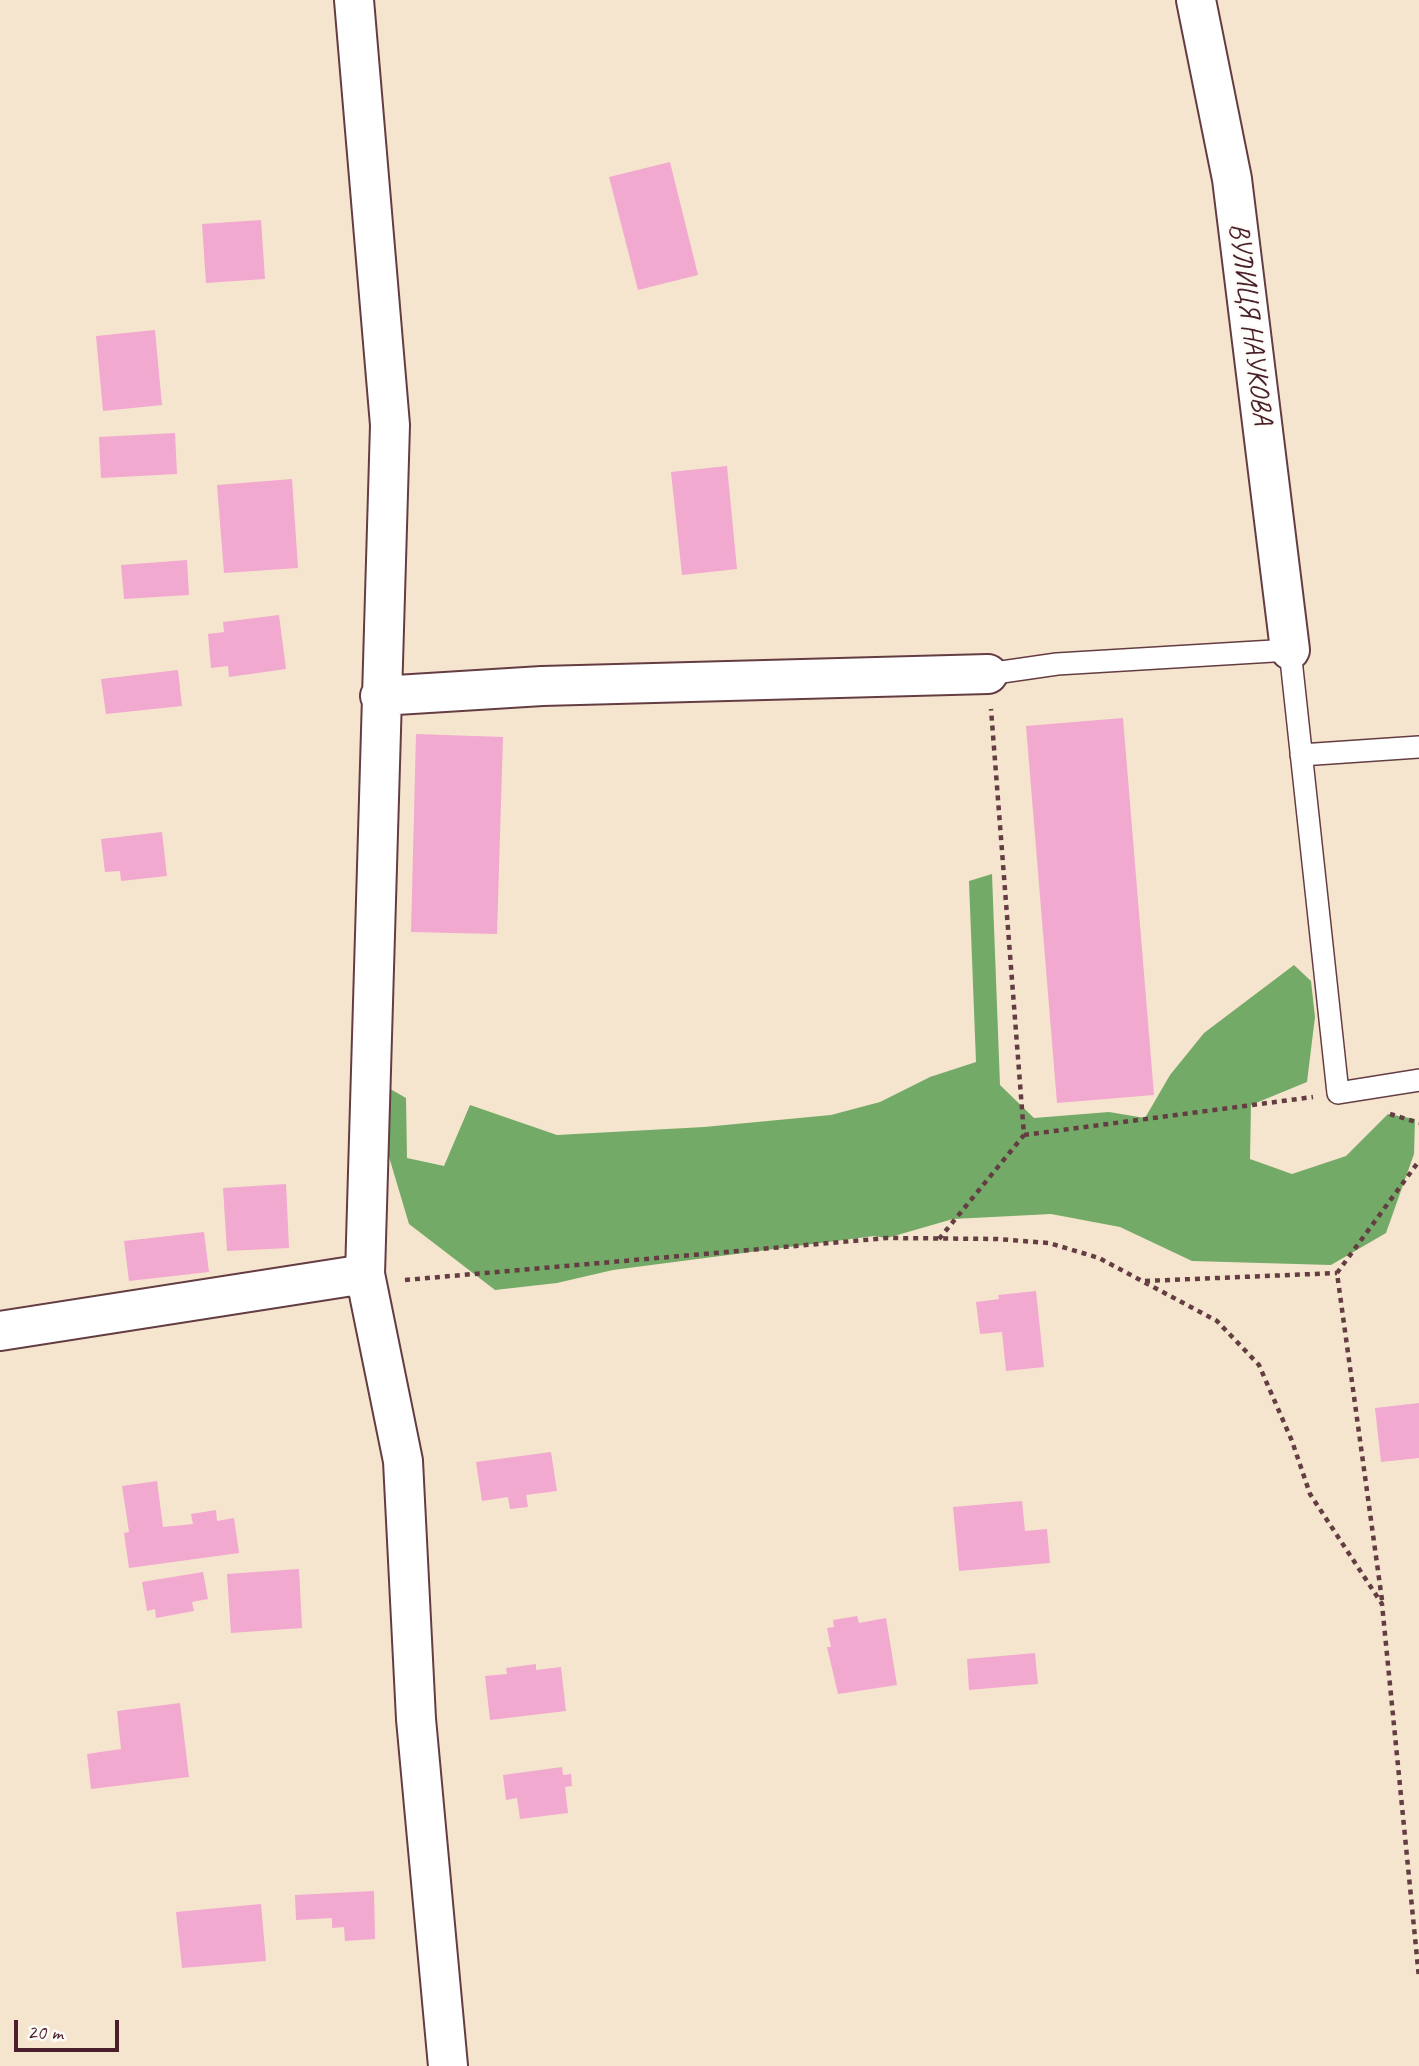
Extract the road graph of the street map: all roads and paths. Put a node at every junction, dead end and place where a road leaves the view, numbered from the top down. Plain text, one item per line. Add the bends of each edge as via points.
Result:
1 (354, 0) edge
2 (1196, 0) edge
3 (1290, 650) junction
4 (988, 674) junction
5 (380, 696) junction
6 (1419, 747) edge
7 (1301, 755) junction
8 (1419, 1080) edge
9 (1338, 1093) junction
10 (1024, 1135) junction
11 (1419, 1161) edge
12 (939, 1239) junction
13 (1336, 1273) junction
14 (365, 1274) junction
15 (1143, 1281) junction
16 (0, 1331) edge
17 (1382, 1604) junction
18 (1419, 1978) edge
19 (448, 2066) edge

1 - 5 street via 390,425
2 - 3 street, ВУЛИЦЯ НАУКОВА via 1232,179
3 - 4 lane via 1057,664
3 - 7 lane
4 - 5 street via 556,685
4 - 10 path
5 - 14 street
6 - 7 lane
7 - 9 lane
8 - 9 lane
9 - 10 path
10 - 12 path
11 - 13 path
12 - 14 path via 873,1239 396,1281
12 - 15 path via 1049,1243 1099,1258
13 - 15 path
13 - 17 path
14 - 16 street
14 - 19 street via 403,1461 416,1720
15 - 17 path via 1217,1321 1258,1365 1310,1494
17 - 18 path

